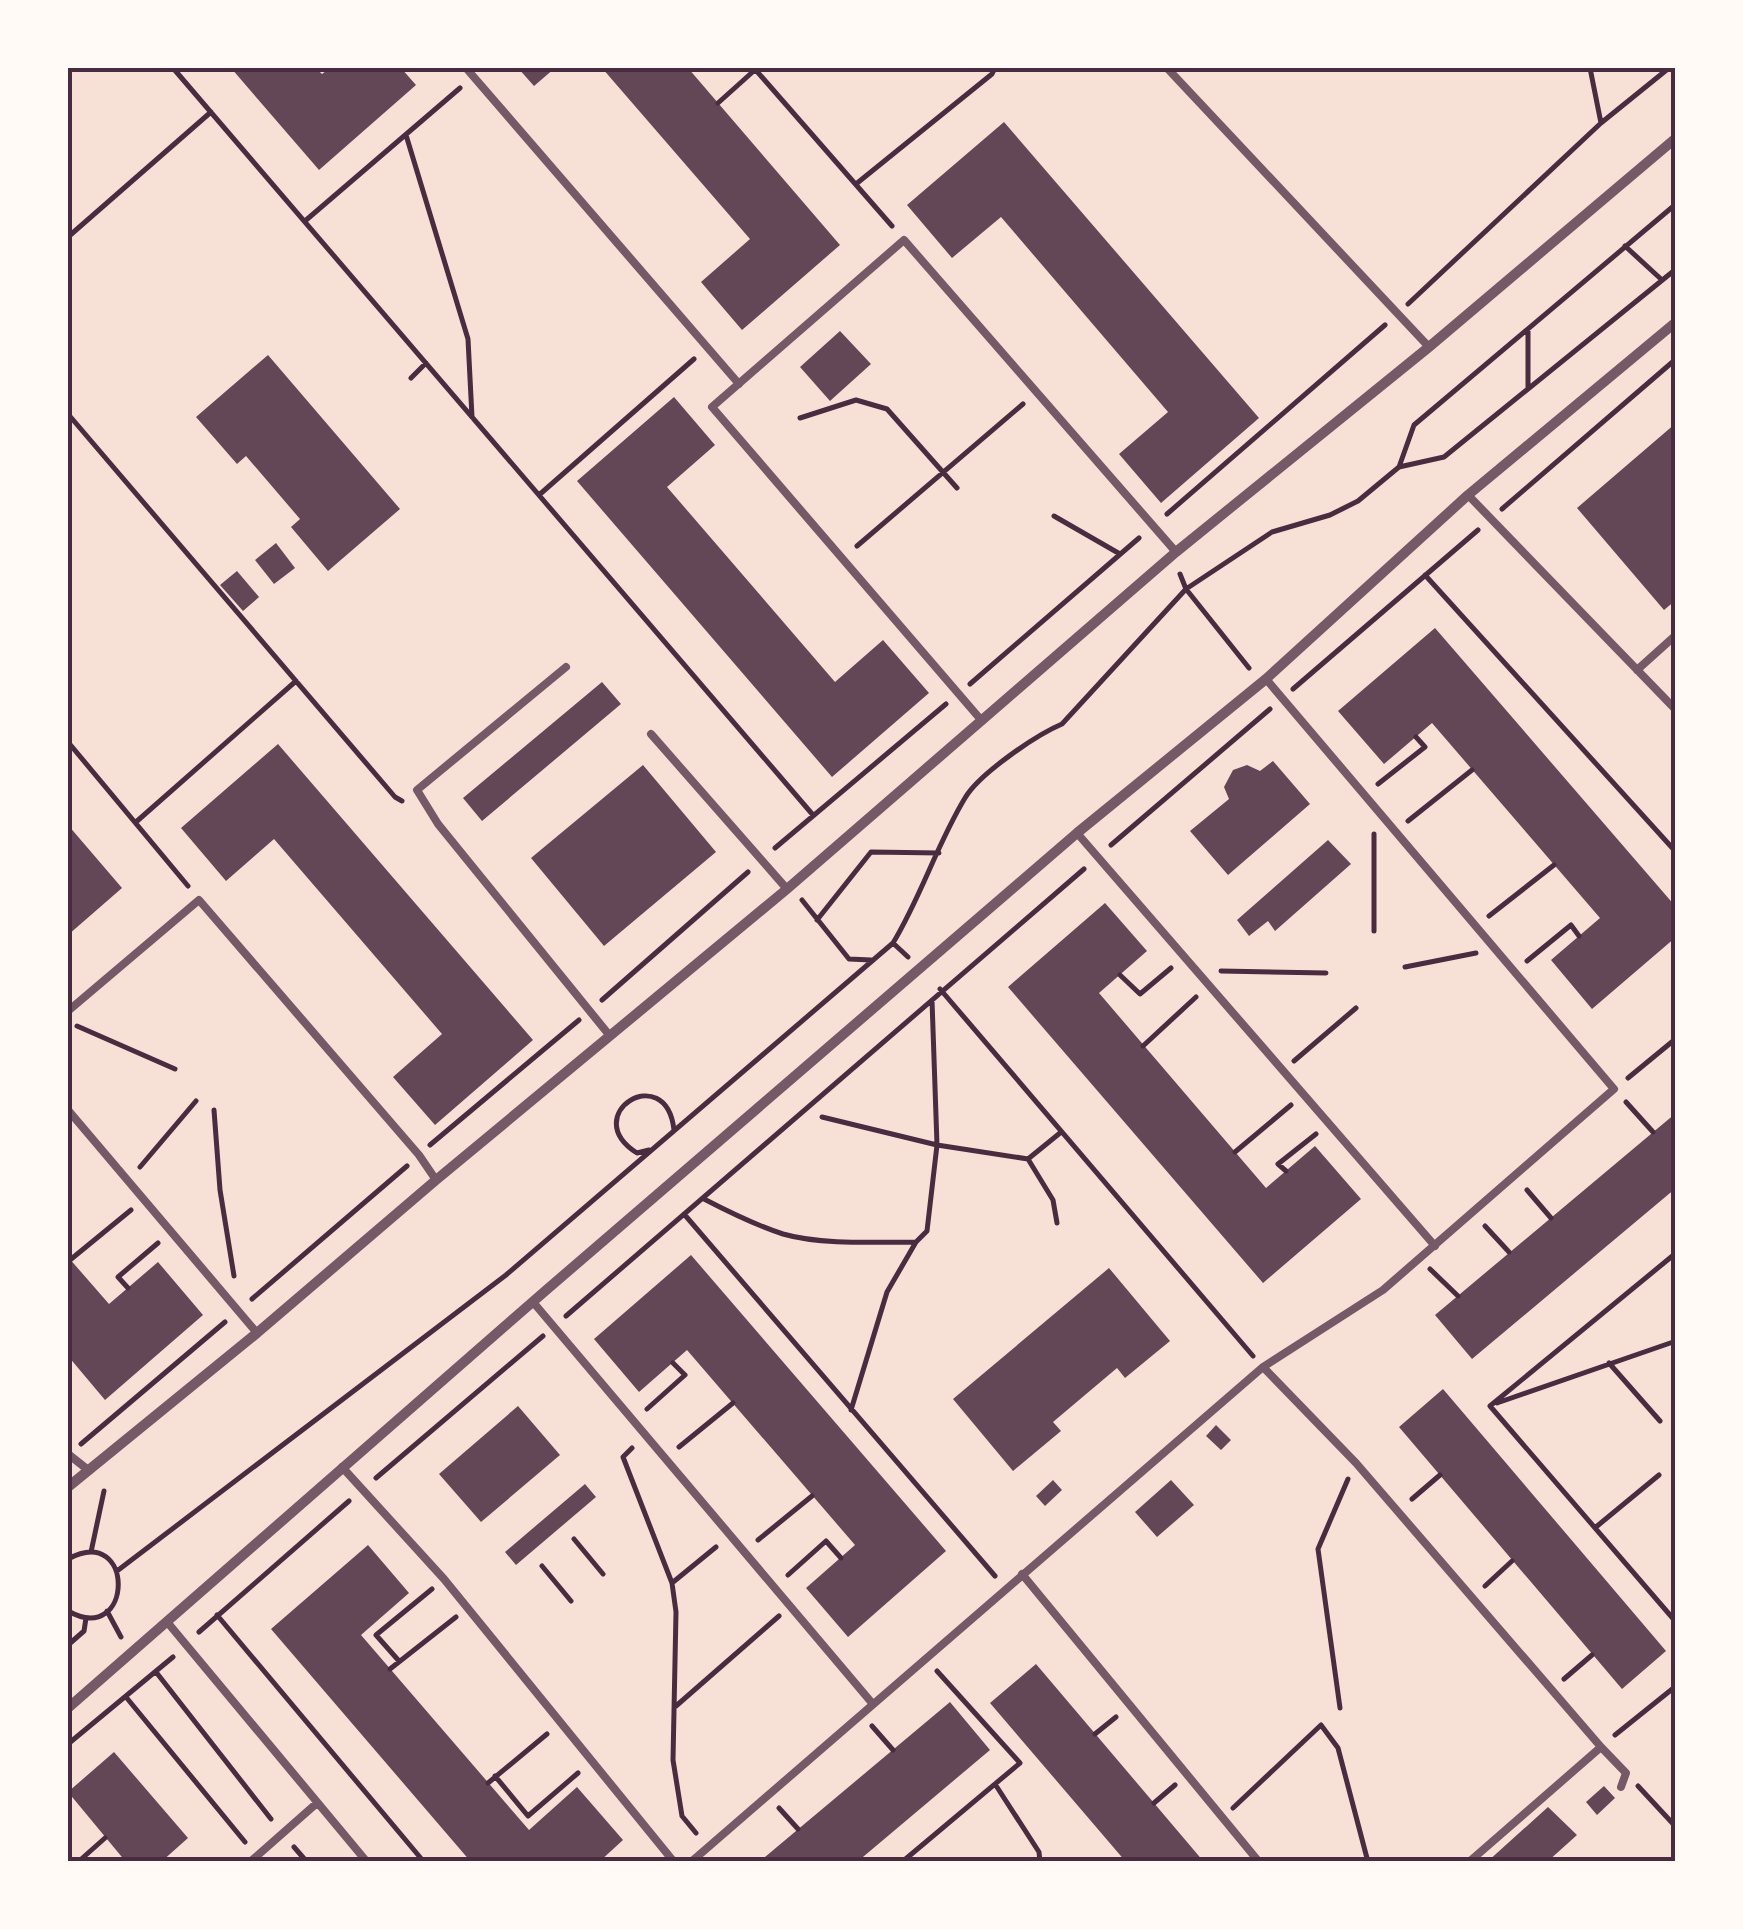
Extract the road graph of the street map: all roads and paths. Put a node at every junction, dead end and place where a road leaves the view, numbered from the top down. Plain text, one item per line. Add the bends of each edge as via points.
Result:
1 (173, 68) edge
2 (466, 68) edge
3 (755, 68) edge
4 (996, 68) edge
5 (1167, 68) edge
6 (1590, 68) edge
7 (1668, 68) edge
8 (474, 76) junction
9 (718, 103) dead end
10 (211, 112) junction
11 (1601, 123) junction
12 (406, 135) junction
13 (1676, 138) edge
14 (856, 184) junction
15 (1676, 204) edge
16 (304, 221) junction
17 (68, 237) edge
18 (904, 240) junction
19 (1625, 246) junction
20 (1676, 269) edge
21 (1662, 280) junction
22 (1398, 314) junction
23 (1676, 322) edge
24 (1528, 329) junction
25 (707, 347) junction
26 (1429, 347) junction
27 (1676, 359) edge
28 (426, 363) junction
29 (411, 378) dead end
30 (739, 384) junction
31 (1528, 388) junction
32 (1036, 392) junction
33 (68, 414) edge
34 (472, 417) junction
35 (800, 418) dead end
36 (75, 422) junction
37 (68, 429) edge
38 (1398, 467) junction
39 (943, 472) junction
40 (957, 488) dead end
41 (539, 495) junction
42 (1468, 496) junction
43 (1054, 516) dead end
44 (1491, 519) junction
45 (1153, 526) junction
46 (1176, 552) junction
47 (1120, 554) junction
48 (843, 558) junction
49 (1180, 574) dead end
50 (1425, 576) junction
51 (1186, 589) junction
52 (1676, 635) edge
53 (566, 667) dead end
54 (1250, 668) dead end
55 (1637, 670) junction
56 (1266, 679) junction
57 (296, 681) junction
58 (960, 692) junction
59 (1282, 698) junction
60 (1676, 710) edge
61 (982, 721) junction
62 (651, 734) dead end
63 (1416, 737) dead end
64 (68, 742) edge
65 (1472, 770) dead end
66 (1364, 796) junction
67 (1373, 807) junction
68 (812, 814) junction
69 (136, 822) junction
70 (438, 824) junction
71 (1394, 832) junction
72 (1077, 833) junction
73 (1676, 852) edge
74 (939, 853) junction
75 (1098, 857) junction
76 (762, 859) junction
77 (1554, 864) dead end
78 (788, 889) junction
79 (200, 900) junction
80 (802, 900) dead end
81 (817, 920) junction
82 (1474, 927) junction
83 (1374, 931) dead end
84 (1579, 936) dead end
85 (893, 943) junction
86 (1494, 950) junction
87 (1185, 956) junction
88 (874, 960) junction
89 (910, 960) dead end
90 (1405, 968) dead end
91 (1198, 971) junction
92 (1513, 972) junction
93 (1326, 973) dead end
94 (1120, 975) dead end
95 (1210, 985) junction
96 (940, 990) junction
97 (932, 1000) junction
98 (1356, 1008) dead end
99 (591, 1010) junction
100 (68, 1011) edge
101 (68, 1022) edge
102 (610, 1036) junction
103 (1675, 1040) edge
104 (1144, 1046) dead end
105 (175, 1069) dead end
106 (1284, 1069) junction
107 (1614, 1089) junction
108 (1305, 1094) junction
109 (196, 1101) dead end
110 (68, 1110) edge
111 (214, 1110) dead end
112 (822, 1117) dead end
113 (1330, 1123) junction
114 (674, 1130) junction
115 (1654, 1132) dead end
116 (1060, 1133) junction
117 (937, 1145) junction
118 (650, 1149) junction
119 (1235, 1152) dead end
120 (419, 1155) junction
121 (1028, 1159) junction
122 (1286, 1171) dead end
123 (1515, 1176) junction
124 (128, 1180) junction
125 (436, 1180) junction
126 (144, 1199) junction
127 (704, 1199) junction
128 (1474, 1212) junction
129 (684, 1214) junction
130 (1550, 1218) dead end
131 (1057, 1223) dead end
132 (172, 1231) junction
133 (916, 1242) junction
134 (1435, 1246) junction
135 (1509, 1252) dead end
136 (1676, 1253) edge
137 (70, 1260) dead end
138 (1420, 1260) junction
139 (128, 1288) dead end
140 (1458, 1296) dead end
141 (533, 1302) junction
142 (240, 1310) junction
143 (554, 1326) junction
144 (257, 1333) junction
145 (1676, 1341) edge
146 (674, 1362) dead end
147 (1609, 1363) junction
148 (1263, 1367) junction
149 (733, 1403) dead end
150 (1490, 1406) junction
151 (851, 1410) junction
152 (634, 1420) junction
153 (1660, 1421) dead end
154 (645, 1434) junction
155 (76, 1447) dead end
156 (68, 1454) edge
157 (665, 1458) junction
158 (1356, 1462) junction
159 (342, 1467) junction
160 (87, 1470) junction
161 (1440, 1475) dead end
162 (1659, 1475) dead end
163 (68, 1486) edge
164 (364, 1488) junction
165 (104, 1491) dead end
166 (812, 1496) dead end
167 (1398, 1512) junction
168 (1596, 1527) junction
169 (731, 1535) junction
170 (574, 1539) dead end
171 (744, 1551) junction
172 (91, 1552) junction
173 (841, 1558) dead end
174 (68, 1559) edge
175 (1512, 1562) dead end
176 (542, 1566) dead end
177 (117, 1571) junction
178 (604, 1574) dead end
179 (1022, 1574) junction
180 (444, 1579) junction
181 (672, 1583) junction
182 (774, 1587) junction
183 (1005, 1588) junction
184 (1472, 1598) junction
185 (572, 1601) dead end
186 (790, 1606) junction
187 (466, 1609) junction
188 (68, 1611) edge
189 (107, 1611) junction
190 (217, 1614) junction
191 (86, 1618) junction
192 (1676, 1622) edge
193 (168, 1623) junction
194 (121, 1637) dead end
195 (186, 1644) junction
196 (68, 1645) edge
197 (1592, 1655) dead end
198 (924, 1657) junction
199 (399, 1661) junction
200 (390, 1668) dead end
201 (156, 1672) junction
202 (1676, 1686) edge
203 (1552, 1690) junction
204 (126, 1697) junction
205 (872, 1703) junction
206 (676, 1706) junction
207 (1130, 1706) junction
208 (68, 1708) edge
209 (1340, 1708) dead end
210 (860, 1713) junction
211 (560, 1722) junction
212 (1095, 1734) dead end
213 (68, 1744) edge
214 (1601, 1747) junction
215 (893, 1750) dead end
216 (591, 1762) junction
217 (1626, 1773) junction
218 (1187, 1774) junction
219 (495, 1776) junction
220 (488, 1783) dead end
221 (995, 1784) junction
222 (1621, 1787) dead end
223 (767, 1794) junction
224 (1154, 1802) dead end
225 (317, 1804) junction
226 (1223, 1818) junction
227 (1676, 1827) edge
228 (798, 1829) dead end
229 (283, 1834) junction
230 (105, 1838) dead end
231 (707, 1847) junction
232 (253, 1859) edge
233 (78, 1862) edge
234 (367, 1862) edge
235 (424, 1862) edge
236 (674, 1862) edge
237 (691, 1862) edge
238 (902, 1862) edge
239 (1040, 1862) edge
240 (1259, 1862) edge
241 (1368, 1862) edge
242 (1469, 1862) edge

1 - 10 path
2 - 8 lane
3 - 9 path
3 - 14 path
4 - 14 path
5 - 22 lane
6 - 11 path
7 - 11 path
8 - 12 path
8 - 25 lane
10 - 16 path
10 - 17 path
11 - 22 path
12 - 16 path
12 - 34 path via 468,339
13 - 26 street
14 - 18 path
15 - 19 path
16 - 28 path
18 - 30 lane
18 - 32 lane
19 - 21 path
19 - 24 path
20 - 21 path
21 - 31 path
22 - 26 lane
22 - 45 path
23 - 42 street
24 - 31 path
24 - 38 path via 1414,426
25 - 30 lane
25 - 41 path
26 - 46 street
27 - 44 path
28 - 29 path
28 - 34 path
30 - 48 lane via 712,407
31 - 38 path via 1444,456
32 - 39 path
32 - 45 lane
33 - 36 path
34 - 41 path
35 - 39 path via 856,400 887,408
36 - 37 path
36 - 57 path
38 - 51 path via 1358,501 1272,532
39 - 40 path
39 - 48 path
41 - 68 path
42 - 44 lane
42 - 56 street
43 - 47 path
44 - 50 path
44 - 55 lane
45 - 46 lane
45 - 47 path
46 - 61 street
47 - 58 path
48 - 58 lane
49 - 51 path
50 - 59 path
50 - 73 path
51 - 54 path
51 - 74 path via 1062,724 1035,736 967,794
52 - 55 lane
53 - 70 lane via 417,790
55 - 60 lane
56 - 59 lane
56 - 72 street
57 - 69 path
57 - 70 path via 395,796
58 - 61 lane
58 - 68 path
59 - 66 lane
59 - 75 path
61 - 78 street
62 - 76 lane
63 - 66 path via 1424,747
64 - 69 path
65 - 71 path
66 - 67 lane
67 - 71 lane
67 - 83 path
68 - 76 path
69 - 79 path
70 - 99 lane
71 - 82 lane
72 - 75 lane
72 - 141 street
74 - 81 path via 870,852
74 - 85 path
75 - 87 lane
75 - 96 path
76 - 78 lane
76 - 99 path
77 - 82 path
78 - 102 street
79 - 100 lane
79 - 120 lane
80 - 81 path
81 - 88 path via 849,959
82 - 86 lane
84 - 92 path via 1570,924
85 - 88 path
85 - 89 path
86 - 90 path
86 - 92 lane
87 - 91 lane
87 - 94 path via 1140,994
88 - 114 path
91 - 93 path
91 - 95 lane
92 - 107 lane
95 - 104 path
95 - 106 lane
96 - 97 path
96 - 116 path
97 - 117 path
97 - 127 path
98 - 106 path
99 - 102 lane
99 - 120 path
101 - 105 path
102 - 125 street
103 - 107 path
106 - 108 lane
107 - 115 path
107 - 123 lane
108 - 113 lane
108 - 119 path
109 - 124 path
110 - 124 lane
111 - 142 path
112 - 117 path
113 - 122 path via 1278,1164
113 - 134 lane
114 - 118 path
114 - 118 path via 662,1100 646,1094 629,1099 616,1128 623,1144 637,1152
116 - 121 path
116 - 148 path
117 - 121 path
117 - 133 path via 927,1231
118 - 177 path via 506,1275
120 - 125 lane
120 - 142 path
121 - 131 path via 1053,1200
123 - 128 lane
123 - 130 path
124 - 126 lane
125 - 144 street
126 - 132 lane
126 - 137 path
127 - 129 path
127 - 133 path via 786,1235
128 - 134 lane
128 - 135 path
129 - 143 path
129 - 151 path
132 - 139 path via 118,1277
132 - 142 lane
133 - 151 path via 887,1292
134 - 138 lane
136 - 150 path
138 - 140 path
138 - 148 lane
141 - 143 lane
141 - 159 street
142 - 144 lane
142 - 155 path
143 - 152 lane
143 - 164 path
144 - 160 street
145 - 147 path
146 - 152 path via 685,1375
147 - 150 path
147 - 153 path
148 - 158 lane
148 - 179 lane
149 - 157 path
150 - 168 path
151 - 183 path
152 - 154 lane
154 - 157 lane
154 - 181 path via 623,1457
156 - 160 lane
157 - 169 lane
158 - 167 lane
158 - 209 path via 1318,1549
159 - 164 lane
159 - 193 street
160 - 163 street
161 - 167 path
162 - 168 path
164 - 180 lane
164 - 190 path
165 - 172 path
166 - 171 path
167 - 184 lane
168 - 192 path
169 - 171 lane
169 - 181 path
170 - 178 path
171 - 182 lane
172 - 174 path
172 - 177 path
173 - 182 path via 826,1542
175 - 184 path
176 - 185 path
177 - 189 path via 119,1593
179 - 183 lane
179 - 207 lane
180 - 187 lane
180 - 199 path via 376,1635
181 - 206 path
182 - 186 lane
183 - 198 lane
184 - 203 lane
186 - 205 lane
186 - 206 path
187 - 199 path
187 - 211 lane
188 - 191 path
189 - 191 path
189 - 194 path
190 - 195 path
190 - 235 path
191 - 196 path
193 - 195 lane
193 - 208 street
195 - 201 path
195 - 225 lane
197 - 203 path
198 - 205 lane
198 - 221 path via 1020,1763
199 - 200 path
201 - 204 path
201 - 229 path
202 - 214 path
203 - 214 lane
204 - 213 path
204 - 232 path
205 - 210 lane
206 - 231 path via 673,1760 682,1816
207 - 212 path
207 - 218 lane
210 - 215 path
210 - 223 lane
211 - 216 lane
211 - 219 path
214 - 217 lane
214 - 242 lane
216 - 219 path via 528,1816
216 - 236 lane
217 - 222 lane
217 - 227 path
218 - 224 path
218 - 226 lane
219 - 220 path
221 - 238 path
221 - 239 path
223 - 228 path
223 - 231 lane
225 - 229 lane
225 - 234 lane
226 - 240 lane
226 - 241 path via 1321,1725 1338,1748
229 - 232 lane
230 - 233 path
231 - 237 lane

